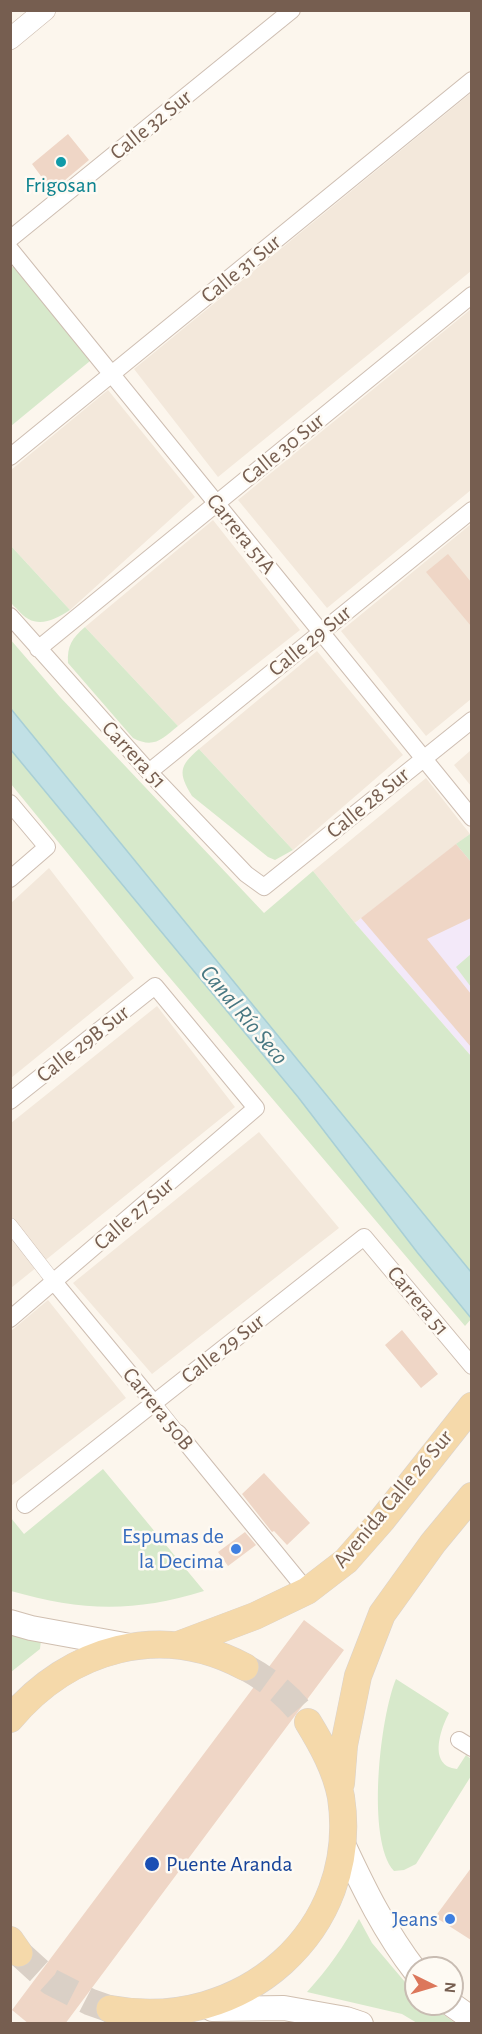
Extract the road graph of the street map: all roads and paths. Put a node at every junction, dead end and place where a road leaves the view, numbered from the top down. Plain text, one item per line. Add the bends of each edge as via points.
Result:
1 (45, 10) edge
2 (292, 10) edge
3 (10, 39) edge
4 (471, 80) edge
5 (10, 239) edge
6 (10, 249) edge
7 (471, 295) edge
8 (112, 374) junction
9 (10, 457) edge
10 (216, 503) junction
11 (471, 510) edge
12 (10, 616) edge
13 (321, 632) junction
14 (38, 649) junction
15 (471, 720) edge
16 (423, 758) junction
17 (149, 772) junction
18 (10, 803) edge
19 (471, 818) edge
20 (10, 879) edge
21 (264, 887) joint
22 (10, 1101) edge
23 (256, 1108) joint
24 (10, 1225) edge
25 (364, 1237) joint
26 (55, 1283) junction
27 (10, 1319) edge
28 (471, 1366) edge
29 (154, 1403) junction
30 (471, 1406) edge
31 (178, 1433) joint
32 (471, 1496) edge
33 (25, 1505) dead end
34 (307, 1591) junction
35 (10, 1622) edge
36 (178, 1645) junction
37 (130, 1646) junction
38 (245, 1667) tunnel mouth
39 (10, 1719) edge
40 (308, 1722) tunnel mouth
41 (340, 1796) junction
42 (343, 1844) junction
43 (404, 1957) edge
44 (110, 2009) tunnel mouth
45 (212, 2009) junction
46 (165, 2020) edge
47 (361, 2024) edge

1 - 3 street
2 - 5 street, Calle 32 Sur
4 - 8 street, Calle 31 Sur
6 - 8 street, Carrera 51A
7 - 10 street, Calle 30 Sur
8 - 9 street, Calle 31 Sur
8 - 10 street, Carrera 51A
10 - 13 street, Carrera 51A
10 - 14 street, Calle 30 Sur
11 - 13 street, Calle 29 Sur
12 - 14 street, Carrera 51
13 - 16 street, Carrera 51A
13 - 17 street, Calle 29 Sur
14 - 17 street, Carrera 51
15 - 16 street, Calle 28 Sur
16 - 19 street, Carrera 51A
16 - 21 street, Calle 28 Sur
17 - 21 street, Carrera 51 via 246,874
18 - 20 street via 47,847
22 - 23 street, Calle 29B Sur via 155,986
23 - 26 street, Calle 27 Sur
24 - 26 street, Carrera 50B
25 - 28 street, Carrera 51
25 - 29 street, Calle 29 Sur
26 - 27 street, Calle 27 Sur
26 - 29 street, Carrera 50B
29 - 31 street, Carrera 50B
29 - 33 street, Calle 29 Sur
30 - 34 main road, Avenida Calle 26 Sur via 346,1561
31 - 34 street, Carrera 50B
32 - 41 main road via 382,1614 358,1676 344,1745
34 - 36 main road, Avenida Calle 26 Sur
35 - 37 main road
36 - 37 main road
36 - 38 main road via 224,1656
37 - 39 main road via 85,1659 44,1684
40 - 41 main road via 326,1751
41 - 42 main road
42 - 43 main road via 370,1902
42 - 45 main road via 335,1887 316,1928 302,1946 288,1963 252,1991
44 - 46 main road
45 - 46 main road
45 - 47 main road via 284,2008

